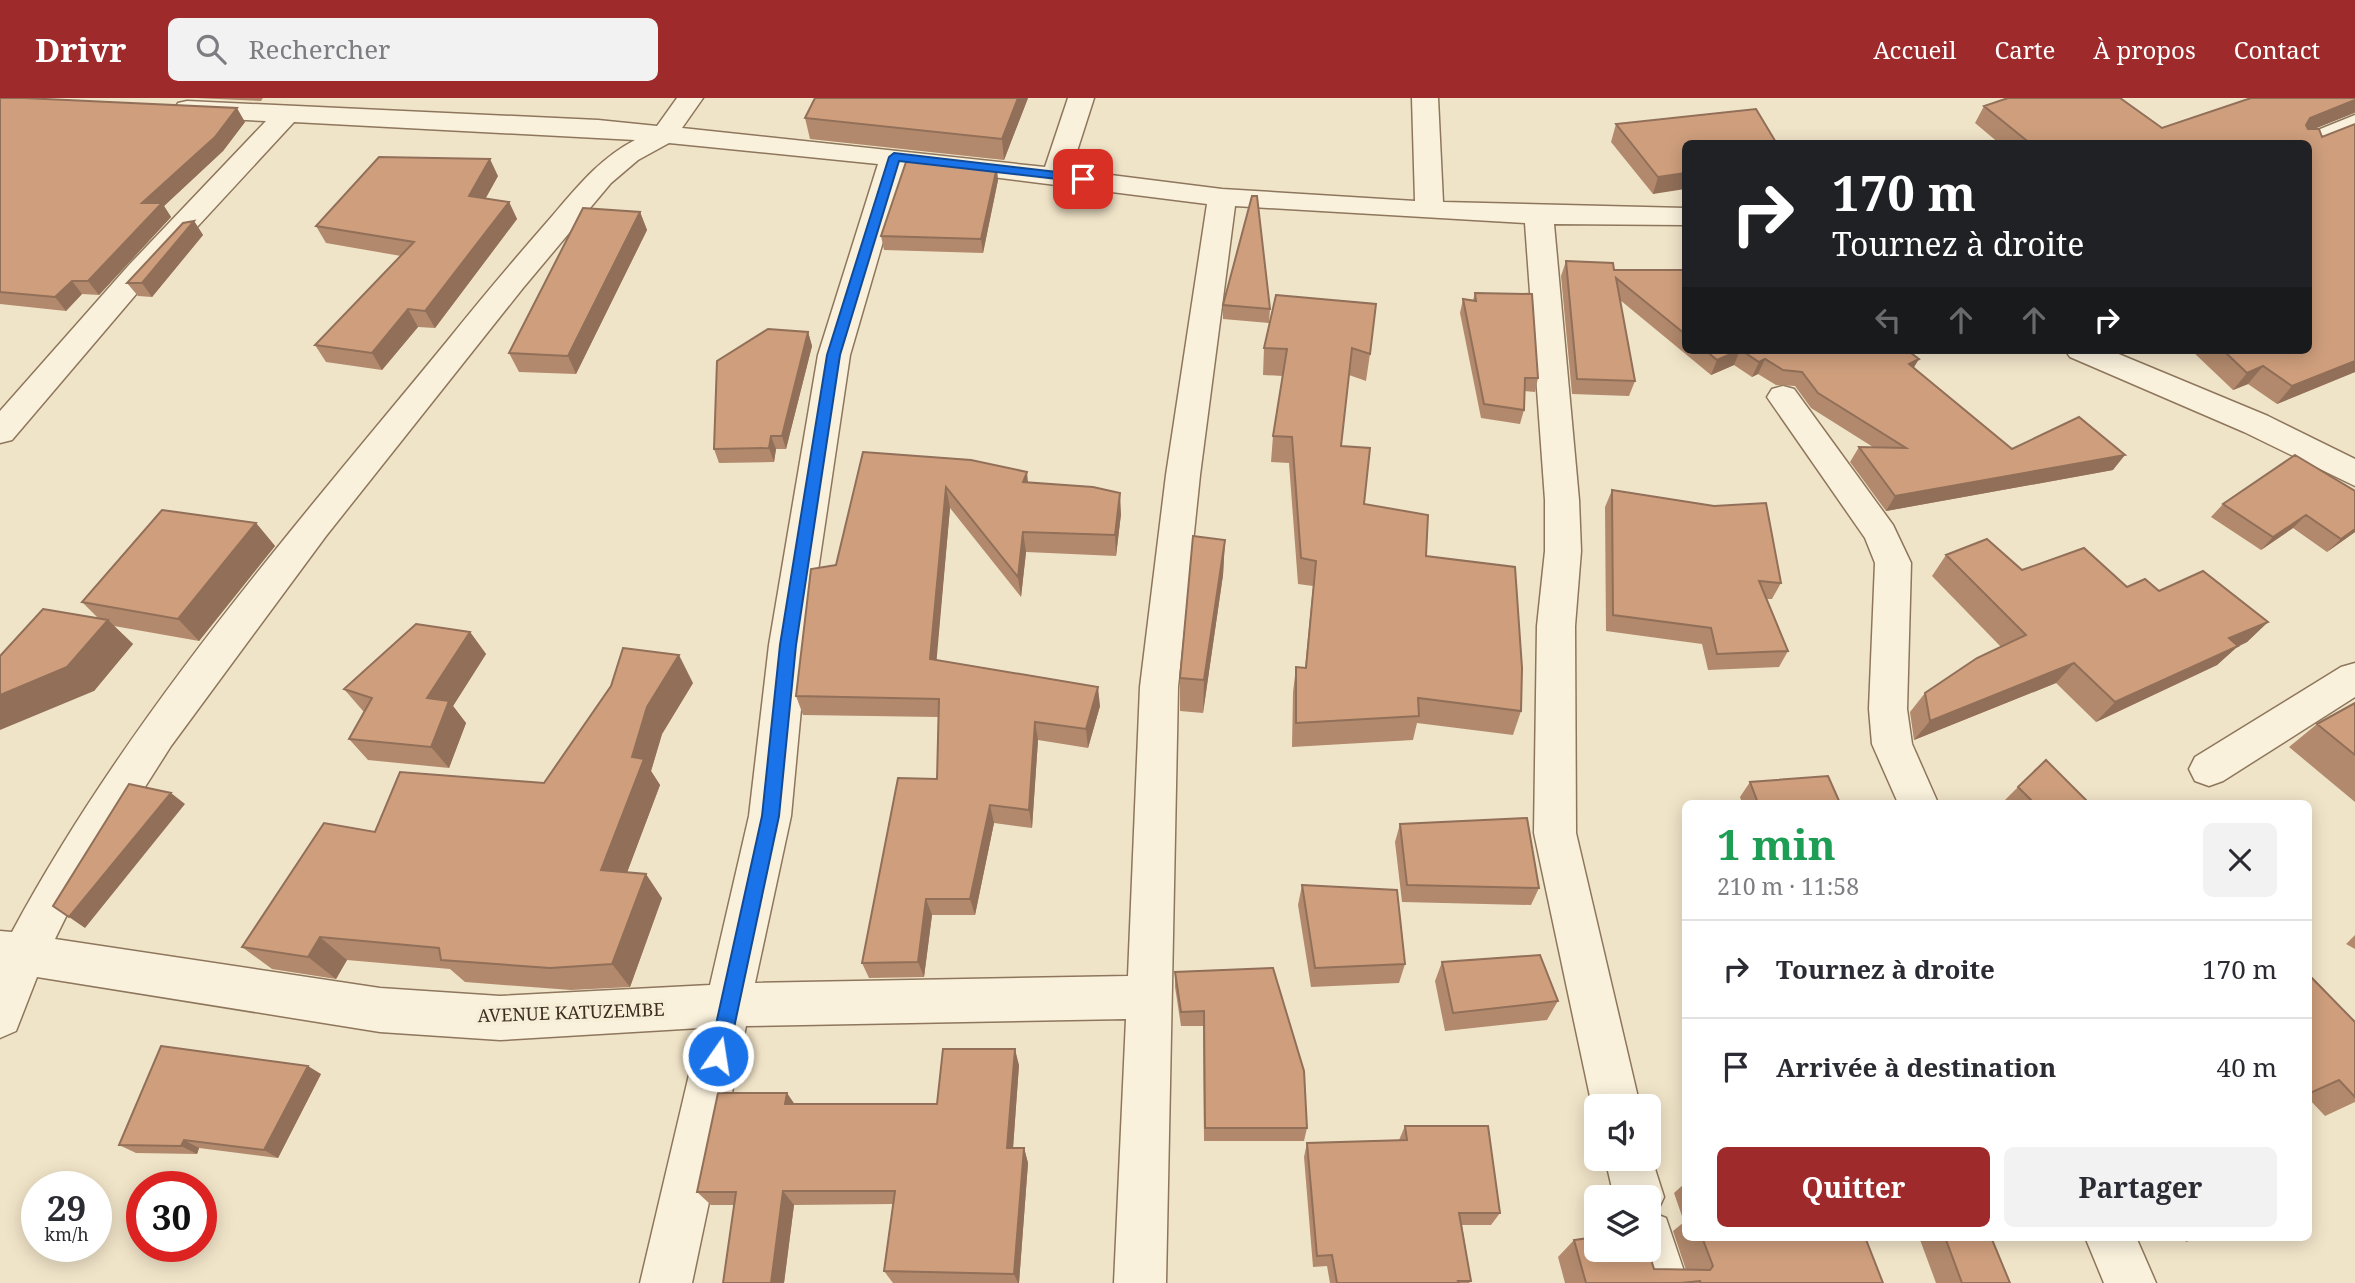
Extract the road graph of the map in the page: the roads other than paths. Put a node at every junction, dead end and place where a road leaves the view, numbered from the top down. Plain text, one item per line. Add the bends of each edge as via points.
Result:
1 (690, 98) edge
2 (1081, 98) edge
3 (1425, 98) edge
4 (162, 107) edge
5 (337, 108) edge
6 (286, 115) junction
7 (2355, 122) edge
8 (664, 135) junction
9 (2312, 142) edge
10 (894, 157) junction
11 (1056, 175) junction
12 (1222, 197) junction
13 (1429, 210) junction
14 (1539, 215) junction
15 (1682, 216) edge
16 (2090, 354) edge
17 (1783, 397) dead end
18 (0, 432) edge
19 (2349, 463) edge
20 (2355, 678) edge
21 (2209, 769) dead end
22 (1917, 800) edge
23 (12, 952) edge
24 (1147, 996) junction
25 (730, 1005) junction
26 (0, 1016) edge
27 (1613, 1094) edge
28 (2112, 1241) edge
29 (1656, 1262) edge
30 (666, 1283) edge
31 (1140, 1283) edge
32 (1662, 1283) edge
33 (2130, 1283) edge

1 - 8 street
2 - 11 street
3 - 13 street
4 - 6 street
5 - 6 street
5 - 8 street
6 - 18 street via 147,262
7 - 9 street
8 - 10 street
8 - 23 street via 628,154 601,177 314,527 157,734
10 - 11 street
10 - 25 street via 834,355 788,645 771,816
11 - 12 street
12 - 13 street
12 - 24 street via 1159,687 1156,861
13 - 14 street
14 - 15 street
14 - 27 street via 1562,500 1555,833
16 - 19 street
17 - 22 street via 1881,534 1893,564 1888,709 1892,744
20 - 21 street
23 - 25 street, AVENUE KATUZEMBE via 380,1010 500,1018
23 - 26 street
24 - 25 street, AVENUE KATUZEMBE
24 - 31 street
25 - 30 street
28 - 33 street
29 - 32 street

